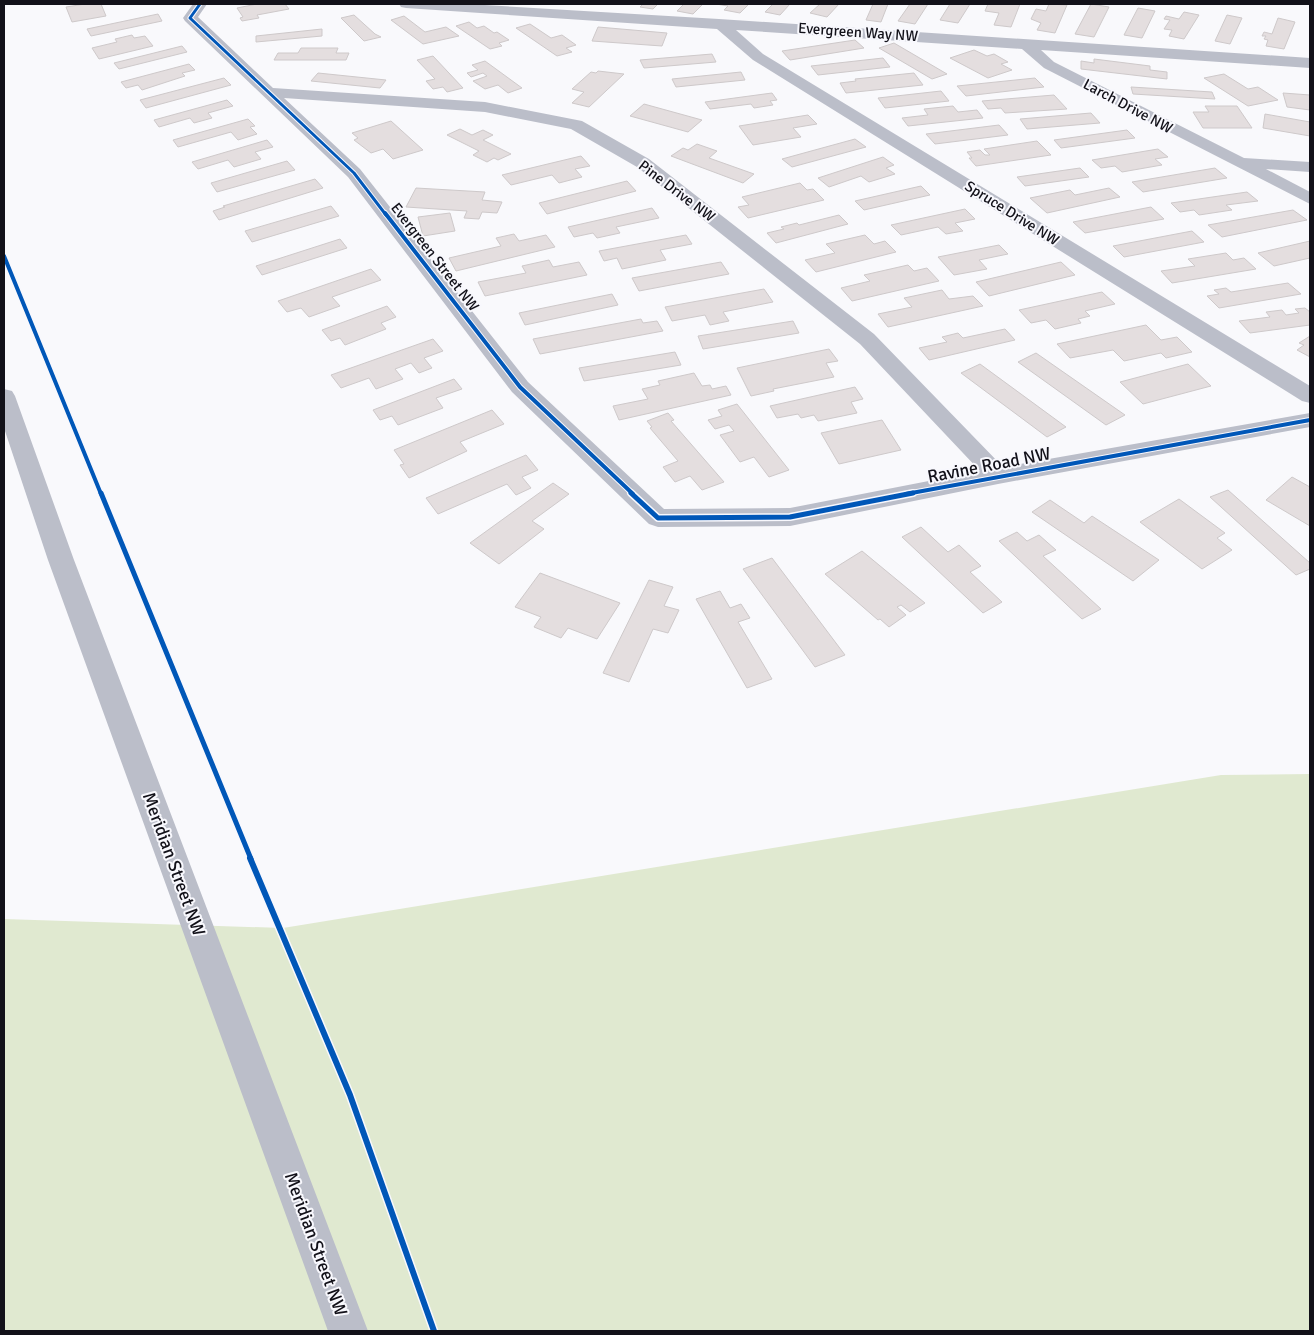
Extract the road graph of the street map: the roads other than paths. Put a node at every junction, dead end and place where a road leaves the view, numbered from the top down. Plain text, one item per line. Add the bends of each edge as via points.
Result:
1 (200, 4) edge
2 (406, 4) edge
3 (719, 23) junction
4 (1025, 43) junction
5 (1310, 63) edge
6 (268, 92) junction
7 (1236, 162) junction
8 (1310, 167) edge
9 (1310, 199) edge
10 (4, 396) edge
11 (1310, 396) edge
12 (1310, 420) edge
13 (998, 476) junction
14 (672, 518) joint
15 (348, 1331) edge

1 - 6 street, Evergreen Street NW via 190,18
2 - 3 street, Evergreen Way NW
3 - 4 street, Evergreen Way NW
3 - 11 street, Spruce Drive NW via 758,57
4 - 5 street, Evergreen Way NW
4 - 7 street, Larch Drive NW via 1049,65
6 - 13 street, Pine Drive NW via 485,108 576,125 643,163 867,339
6 - 14 street, Evergreen Street NW via 354,173 520,387 658,518
7 - 8 street, Larch Drive NW
7 - 9 street, Larch Drive NW
10 - 15 street, Meridian Street NW via 64,569
12 - 13 street, Ravine Road NW
13 - 14 street, Ravine Road NW via 790,517

